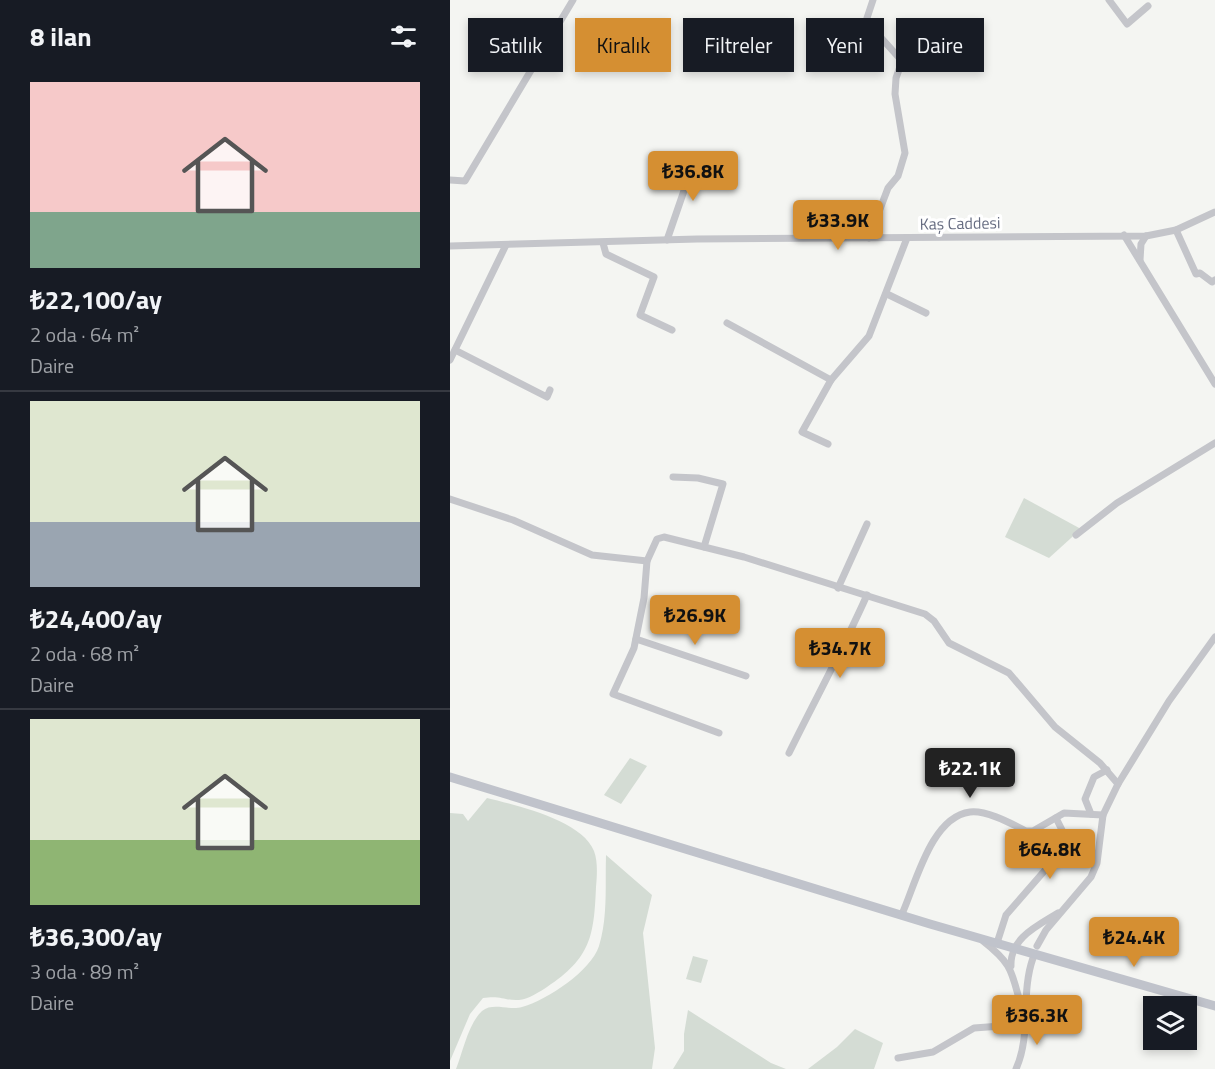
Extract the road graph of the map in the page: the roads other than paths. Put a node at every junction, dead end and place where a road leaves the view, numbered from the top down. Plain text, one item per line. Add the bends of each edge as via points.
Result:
1 (573, 0) edge
2 (873, 0) edge
3 (1109, 0) edge
4 (1148, 6) dead end
5 (680, 179) dead end
6 (450, 180) edge
7 (1215, 212) edge
8 (1176, 230) junction
9 (1124, 235) junction
10 (1146, 236) junction
11 (869, 238) junction
12 (907, 238) junction
13 (667, 240) junction
14 (603, 243) junction
15 (450, 246) edge
16 (505, 246) junction
17 (1141, 263) junction
18 (1215, 280) edge
19 (887, 294) junction
20 (926, 313) dead end
21 (727, 323) dead end
22 (672, 330) dead end
23 (455, 350) junction
24 (450, 360) edge
25 (831, 380) junction
26 (1215, 384) edge
27 (550, 390) dead end
28 (1215, 443) edge
29 (828, 444) dead end
30 (673, 477) dead end
31 (450, 499) edge
32 (867, 524) dead end
33 (1076, 535) dead end
34 (704, 547) junction
35 (646, 561) junction
36 (838, 588) junction
37 (867, 594) junction
38 (1215, 637) edge
39 (636, 639) junction
40 (746, 676) dead end
41 (719, 733) dead end
42 (789, 753) dead end
43 (1107, 770) junction
44 (1125, 771) junction
45 (450, 777) edge
46 (1118, 784) junction
47 (1091, 813) junction
48 (1103, 815) junction
49 (1056, 818) junction
50 (1064, 910) junction
51 (902, 914) junction
52 (979, 937) junction
53 (997, 943) junction
54 (1014, 947) junction
55 (1033, 952) junction
56 (1011, 969) junction
57 (1215, 1006) edge
58 (1021, 1008) junction
59 (1026, 1016) junction
60 (898, 1058) dead end
61 (1016, 1069) edge

1 - 6 street via 465,182
2 - 11 street via 866,21 902,61 896,94 906,153
3 - 4 street via 1127,24
5 - 13 street via 687,182
7 - 8 street, Kaş Caddesi
8 - 10 street, Kaş Caddesi
8 - 18 street via 1196,274
9 - 10 street, Kaş Caddesi
9 - 12 street, Kaş Caddesi
9 - 17 street
10 - 17 street
11 - 12 street, Kaş Caddesi
11 - 13 street, Kaş Caddesi
12 - 19 street
13 - 14 street, Kaş Caddesi
14 - 16 street, Kaş Caddesi
14 - 22 street via 606,254 654,277 640,315
15 - 16 street, Kaş Caddesi
16 - 23 street
17 - 26 street
19 - 20 street
19 - 25 street via 869,336
21 - 25 street
23 - 24 street
23 - 27 street via 547,397
25 - 29 street via 802,432
28 - 33 street via 1116,503
30 - 34 street via 723,484
31 - 35 street via 513,520 592,555
32 - 36 street
34 - 35 street via 664,537 657,539
34 - 36 street
35 - 39 street
36 - 37 street
37 - 42 street via 837,662
37 - 43 street via 925,614 949,643 1009,673 1056,727
38 - 44 street
39 - 40 street
39 - 41 street via 613,694
43 - 44 street
43 - 46 street
43 - 47 street via 1094,777 1085,799
44 - 46 street
45 - 51 main road
46 - 48 street
47 - 48 street
47 - 49 street via 1064,813
48 - 50 street via 1097,863 1091,877
49 - 51 street via 1034,831 1026,831 979,812 958,815 934,839
49 - 53 street via 1064,834 1060,853 1006,915
50 - 54 street via 1018,940
50 - 55 street
51 - 52 main road
52 - 53 main road
52 - 56 street
53 - 54 main road
54 - 55 main road
54 - 56 street
55 - 57 main road
55 - 59 street
56 - 58 street
58 - 59 street
58 - 60 street via 1000,1026 974,1028 933,1052
59 - 61 street via 1026,1041

